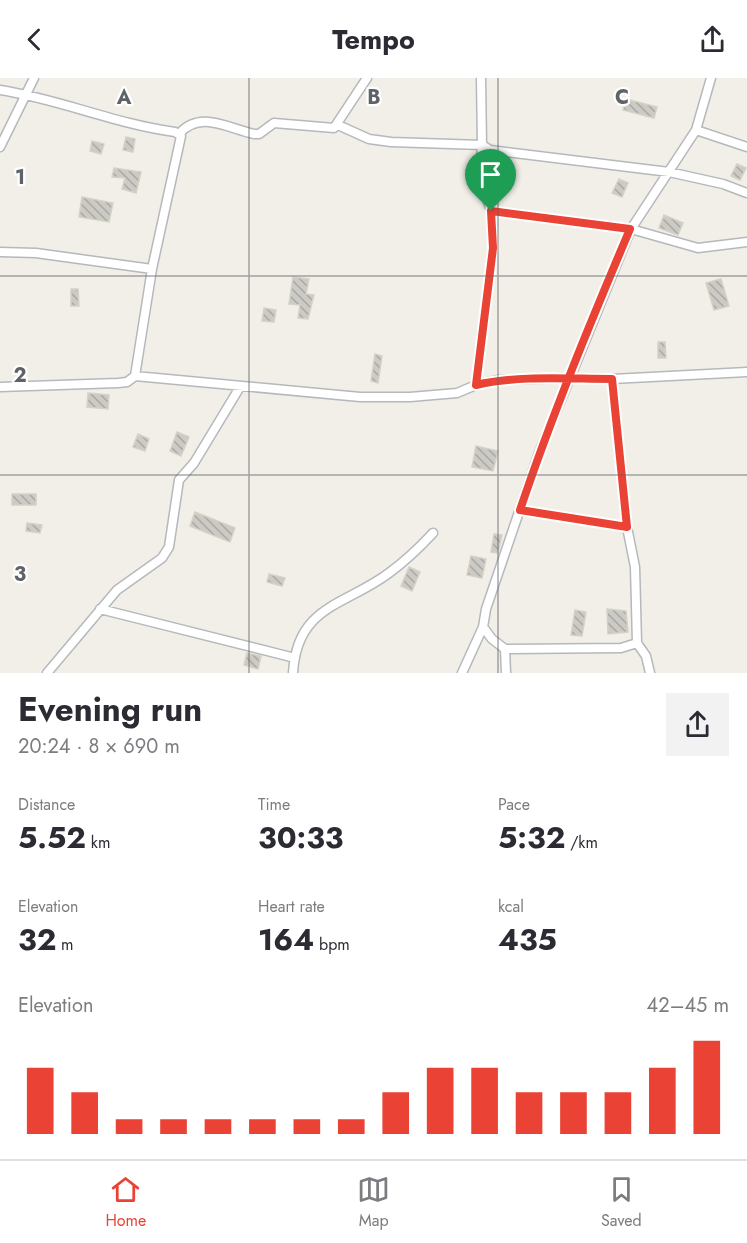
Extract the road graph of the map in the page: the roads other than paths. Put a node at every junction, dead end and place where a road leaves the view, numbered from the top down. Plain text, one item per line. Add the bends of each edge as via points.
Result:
1 (34, 78) edge
2 (367, 78) edge
3 (481, 78) edge
4 (711, 78) edge
5 (0, 90) edge
6 (27, 94) junction
7 (338, 125) junction
8 (696, 130) junction
9 (179, 134) junction
10 (482, 145) junction
11 (0, 147) edge
12 (747, 147) edge
13 (669, 172) junction
14 (747, 193) edge
15 (491, 211) junction
16 (630, 229) junction
17 (747, 242) edge
18 (0, 252) edge
19 (152, 269) junction
20 (747, 372) edge
21 (736, 373) junction
22 (135, 376) junction
23 (570, 378) junction
24 (612, 379) junction
25 (747, 379) edge
26 (476, 385) junction
27 (0, 387) edge
28 (240, 387) junction
29 (520, 510) junction
30 (627, 527) junction
31 (433, 533) dead end
32 (100, 609) junction
33 (483, 627) junction
34 (637, 643) junction
35 (505, 649) junction
36 (296, 658) junction
37 (47, 673) edge
38 (293, 673) edge
39 (462, 673) edge
40 (506, 673) edge
41 (650, 673) edge

1 - 6 street
2 - 7 street
3 - 10 street
4 - 8 street
5 - 6 street
6 - 9 street
6 - 11 street
7 - 9 street via 328,129 274,123 254,134 203,120 186,126
7 - 10 street via 369,139
8 - 12 street
8 - 13 street
9 - 19 street
10 - 13 street via 505,153
10 - 15 street via 480,178
13 - 14 street
13 - 16 street
15 - 16 street
15 - 26 street via 493,248
16 - 17 street via 698,248
16 - 23 street
18 - 19 street via 36,253
19 - 22 street
20 - 21 street
21 - 24 street
21 - 25 street
22 - 27 street via 118,383
22 - 28 street
23 - 24 street
23 - 26 street via 497,380
23 - 29 street
24 - 30 street
26 - 28 street via 457,393 410,397
28 - 32 street via 194,463 179,480 176,513 162,558 117,590
29 - 30 street
29 - 33 street
30 - 34 street via 635,567
31 - 36 street via 388,574 309,622
32 - 36 street
32 - 37 street
33 - 35 street
33 - 39 street
34 - 35 street via 621,648
34 - 41 street via 646,656
35 - 40 street
36 - 38 street

